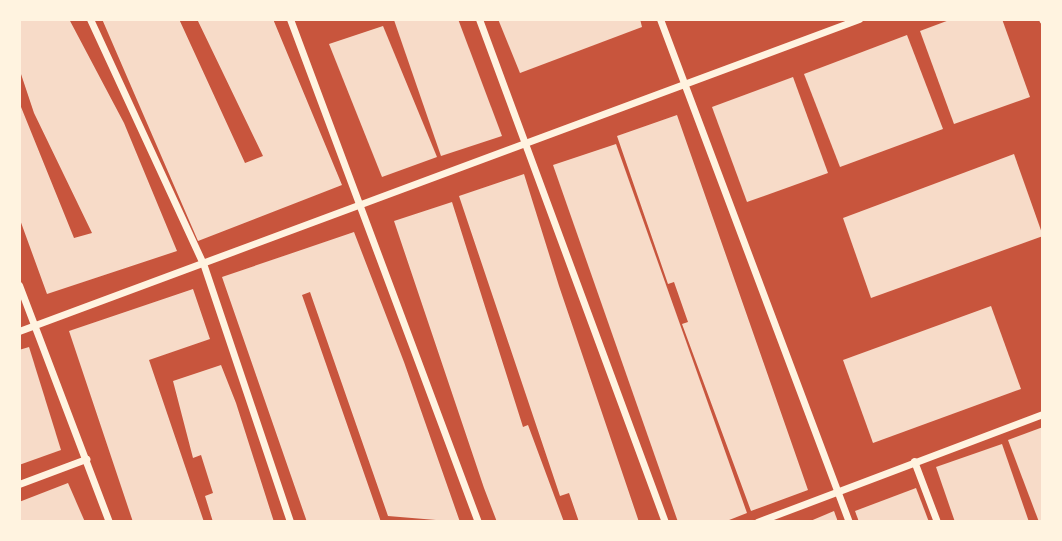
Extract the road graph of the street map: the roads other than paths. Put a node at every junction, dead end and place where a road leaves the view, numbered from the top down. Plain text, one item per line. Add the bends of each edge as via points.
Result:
1 (90, 19) edge
2 (290, 19) edge
3 (479, 19) edge
4 (660, 19) edge
5 (859, 19) edge
6 (846, 21) edge
7 (684, 83) junction
8 (524, 143) junction
9 (359, 206) junction
10 (203, 263) junction
11 (19, 285) edge
12 (36, 326) junction
13 (19, 331) edge
14 (1043, 414) edge
15 (86, 459) junction
16 (915, 461) junction
17 (19, 484) edge
18 (838, 490) junction
19 (109, 522) edge
20 (290, 522) edge
21 (478, 522) edge
22 (665, 522) edge
23 (757, 522) edge
24 (849, 522) edge
25 (937, 522) edge

1 - 10 street
2 - 9 street
3 - 8 street
4 - 7 street
5 - 6 street
6 - 7 street
7 - 8 street
7 - 18 street
8 - 9 street
8 - 22 street
9 - 10 street
9 - 21 street
10 - 12 street
10 - 20 street
11 - 12 street
12 - 13 street
12 - 15 street
14 - 16 street
15 - 17 street
15 - 19 street
16 - 18 street
16 - 25 street
18 - 23 street
18 - 24 street

